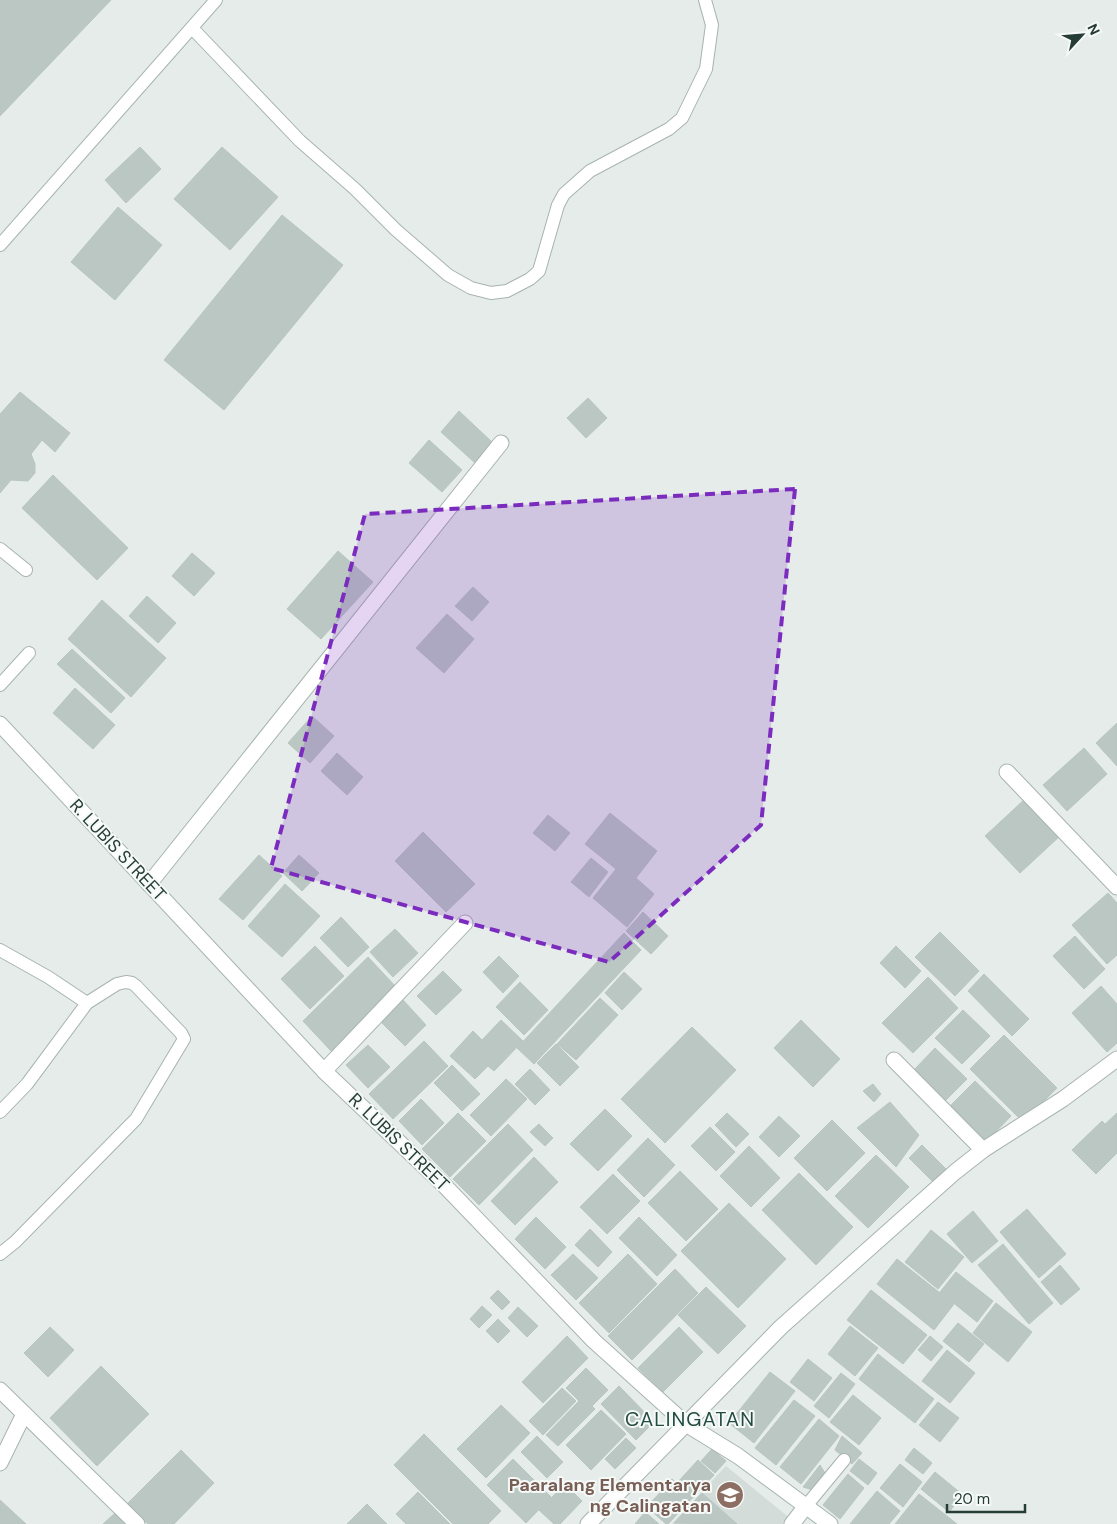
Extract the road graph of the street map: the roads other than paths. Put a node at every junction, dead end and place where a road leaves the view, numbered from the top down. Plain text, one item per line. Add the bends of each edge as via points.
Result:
1 (216, 0) edge
2 (705, 0) edge
3 (192, 28) junction
4 (2, 239) edge
5 (500, 443) dead end
6 (0, 550) edge
7 (26, 570) dead end
8 (29, 653) dead end
9 (0, 685) edge
10 (0, 724) edge
11 (1007, 772) dead end
12 (149, 884) junction
13 (1117, 887) edge
14 (465, 923) dead end
15 (0, 950) edge
16 (87, 1003) junction
17 (1117, 1059) edge
18 (894, 1060) dead end
19 (324, 1072) junction
20 (0, 1112) edge
21 (983, 1150) junction
22 (0, 1254) edge
23 (0, 1390) edge
24 (24, 1414) junction
25 (686, 1424) junction
26 (844, 1460) dead end
27 (0, 1463) edge
28 (806, 1506) junction
29 (137, 1524) edge
30 (588, 1524) edge
31 (792, 1524) edge
32 (830, 1524) edge

1 - 3 lane
2 - 3 lane via 712,25 706,69 682,118 669,129 590,171 564,194 539,271 507,291 491,293 471,288 448,275 396,230 300,141
3 - 4 lane
5 - 12 street
6 - 7 lane
8 - 9 lane
10 - 12 street, R. LUBIS STREET
11 - 13 street
12 - 19 street, R. LUBIS STREET
14 - 19 street
15 - 16 lane
16 - 20 lane via 27,1084
16 - 22 lane via 117,984 132,983 180,1033 184,1042 136,1119
17 - 21 street via 1063,1099
18 - 21 street
19 - 25 street, R. LUBIS STREET via 444,1185 594,1341
21 - 25 street via 781,1327
23 - 24 street
24 - 27 street
24 - 29 street
25 - 28 street, R. LUBIS STREET via 738,1456
25 - 30 street
26 - 28 lane
28 - 31 street
28 - 32 street, R. LUBIS STREET

